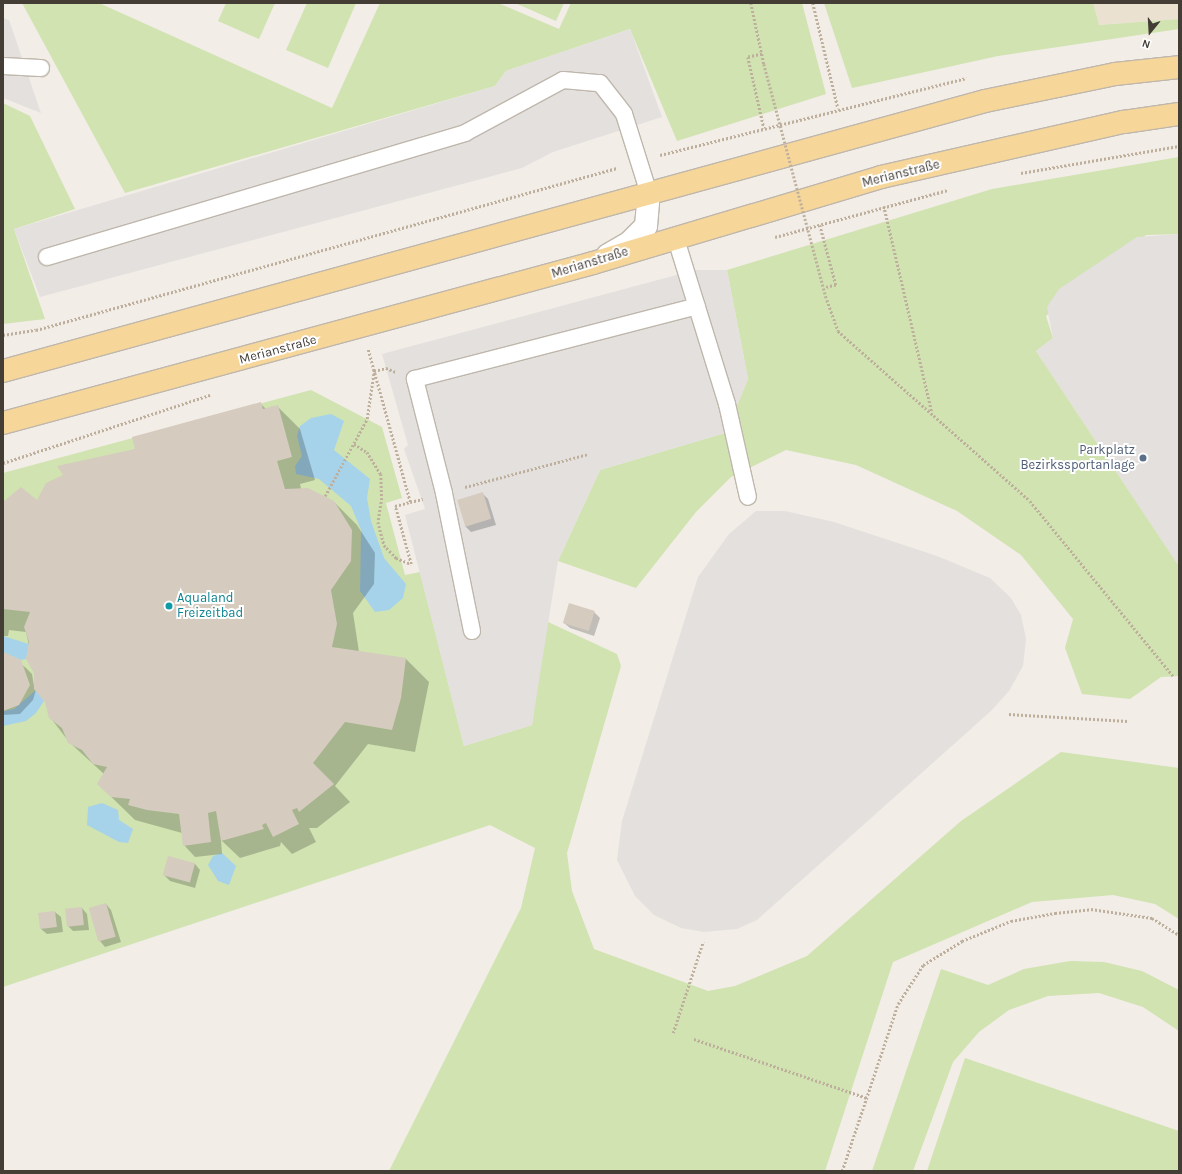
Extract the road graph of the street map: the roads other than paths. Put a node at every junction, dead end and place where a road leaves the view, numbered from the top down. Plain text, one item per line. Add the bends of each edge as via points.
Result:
1 (3, 66) edge
2 (1179, 67) edge
3 (41, 68) dead end
4 (1179, 114) edge
5 (649, 194) junction
6 (675, 236) junction
7 (47, 257) dead end
8 (593, 264) junction
9 (697, 306) junction
10 (3, 371) edge
11 (3, 423) edge
12 (748, 497) dead end
13 (472, 631) dead end

1 - 3 lane
2 - 5 main road via 1115,74 985,101
4 - 6 main road, Merianstraße via 1124,122 881,177
5 - 7 lane via 624,114 600,83 563,80 465,133
5 - 8 street via 646,226 629,243
5 - 10 main road
6 - 8 main road, Merianstraße
6 - 9 lane
8 - 11 main road, Merianstraße
9 - 12 lane via 727,404
9 - 13 lane via 415,379 444,493

